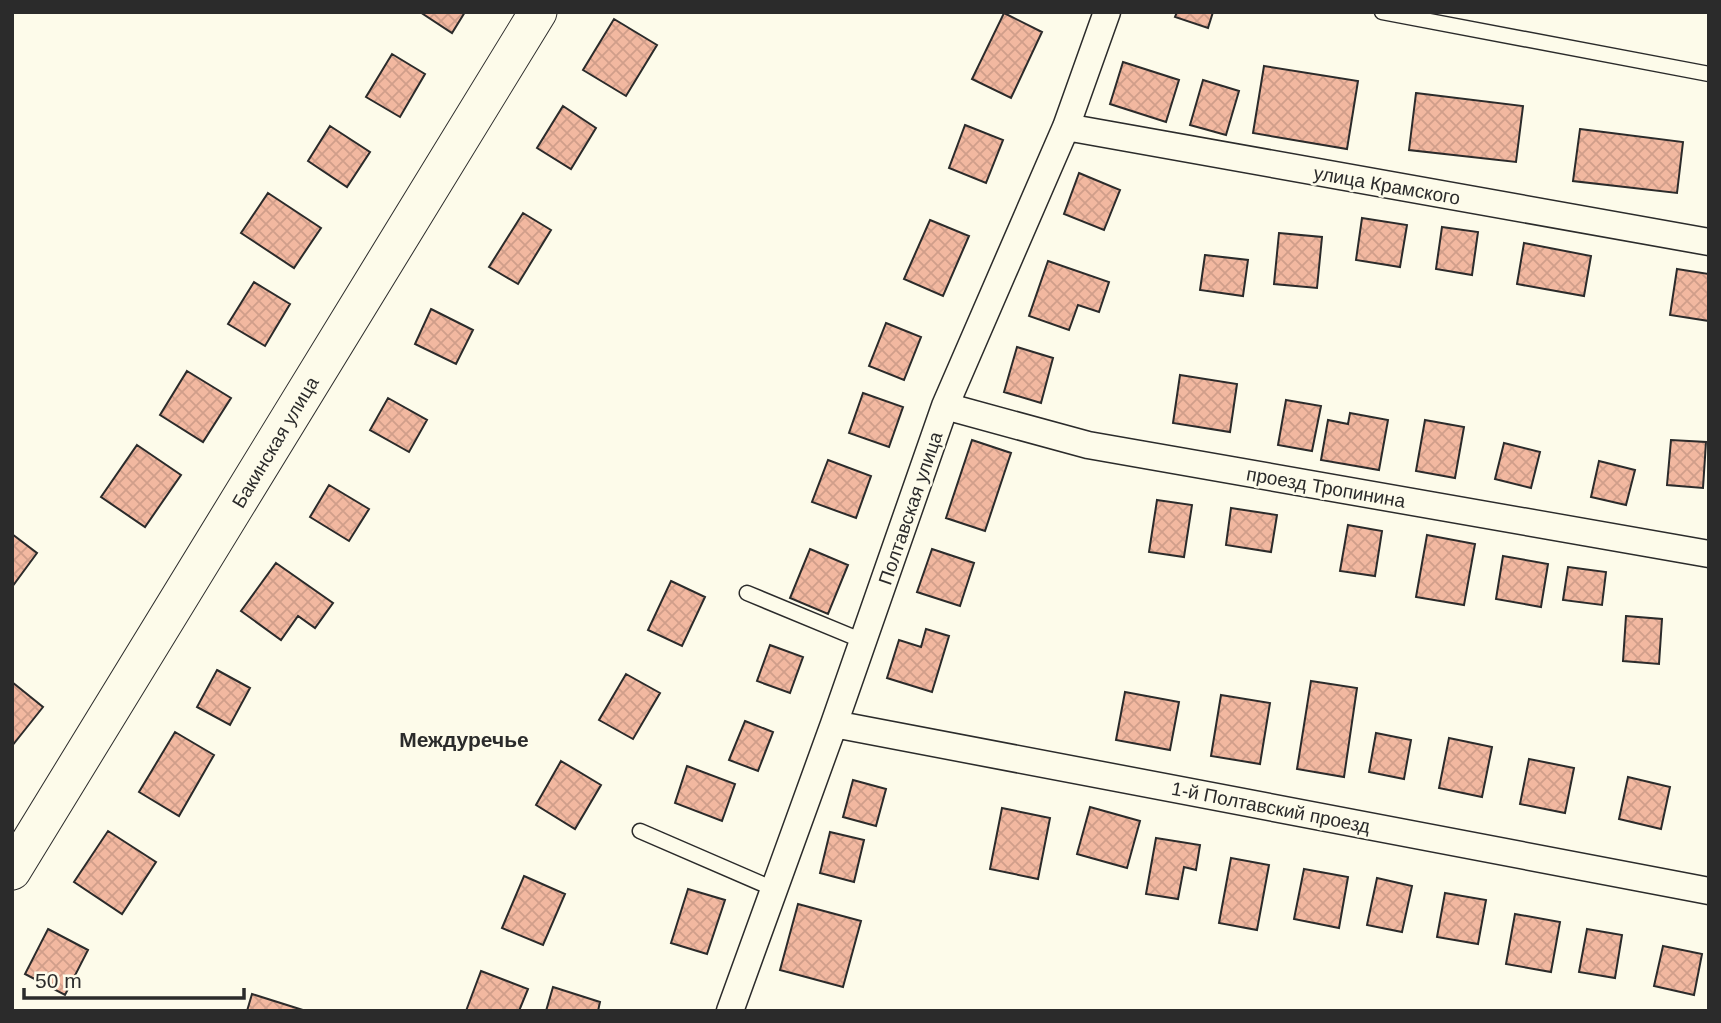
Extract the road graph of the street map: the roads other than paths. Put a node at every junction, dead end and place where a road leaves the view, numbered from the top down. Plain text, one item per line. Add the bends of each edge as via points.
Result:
1 (538, 12) edge
2 (1107, 12) edge
3 (1382, 12) edge
4 (1709, 74) edge
5 (1066, 127) junction
6 (1709, 243) edge
7 (945, 406) junction
8 (1709, 554) edge
9 (747, 593) dead end
10 (863, 641) junction
11 (834, 724) junction
12 (640, 831) dead end
13 (12, 871) edge
14 (774, 889) junction
15 (1709, 891) edge
16 (730, 1011) edge

1 - 13 street, Бакинская улица
2 - 5 street, Полтавская улица
3 - 4 lane
5 - 6 street, улица Крамского
5 - 7 street, Полтавская улица
7 - 8 street, проезд Тропинина via 1088,445
7 - 10 street, Полтавская улица
9 - 10 lane
10 - 11 street, Полтавская улица
11 - 14 street, Полтавская улица
11 - 15 street, 1-й Полтавский проезд
12 - 14 lane
14 - 16 street, Полтавская улица

